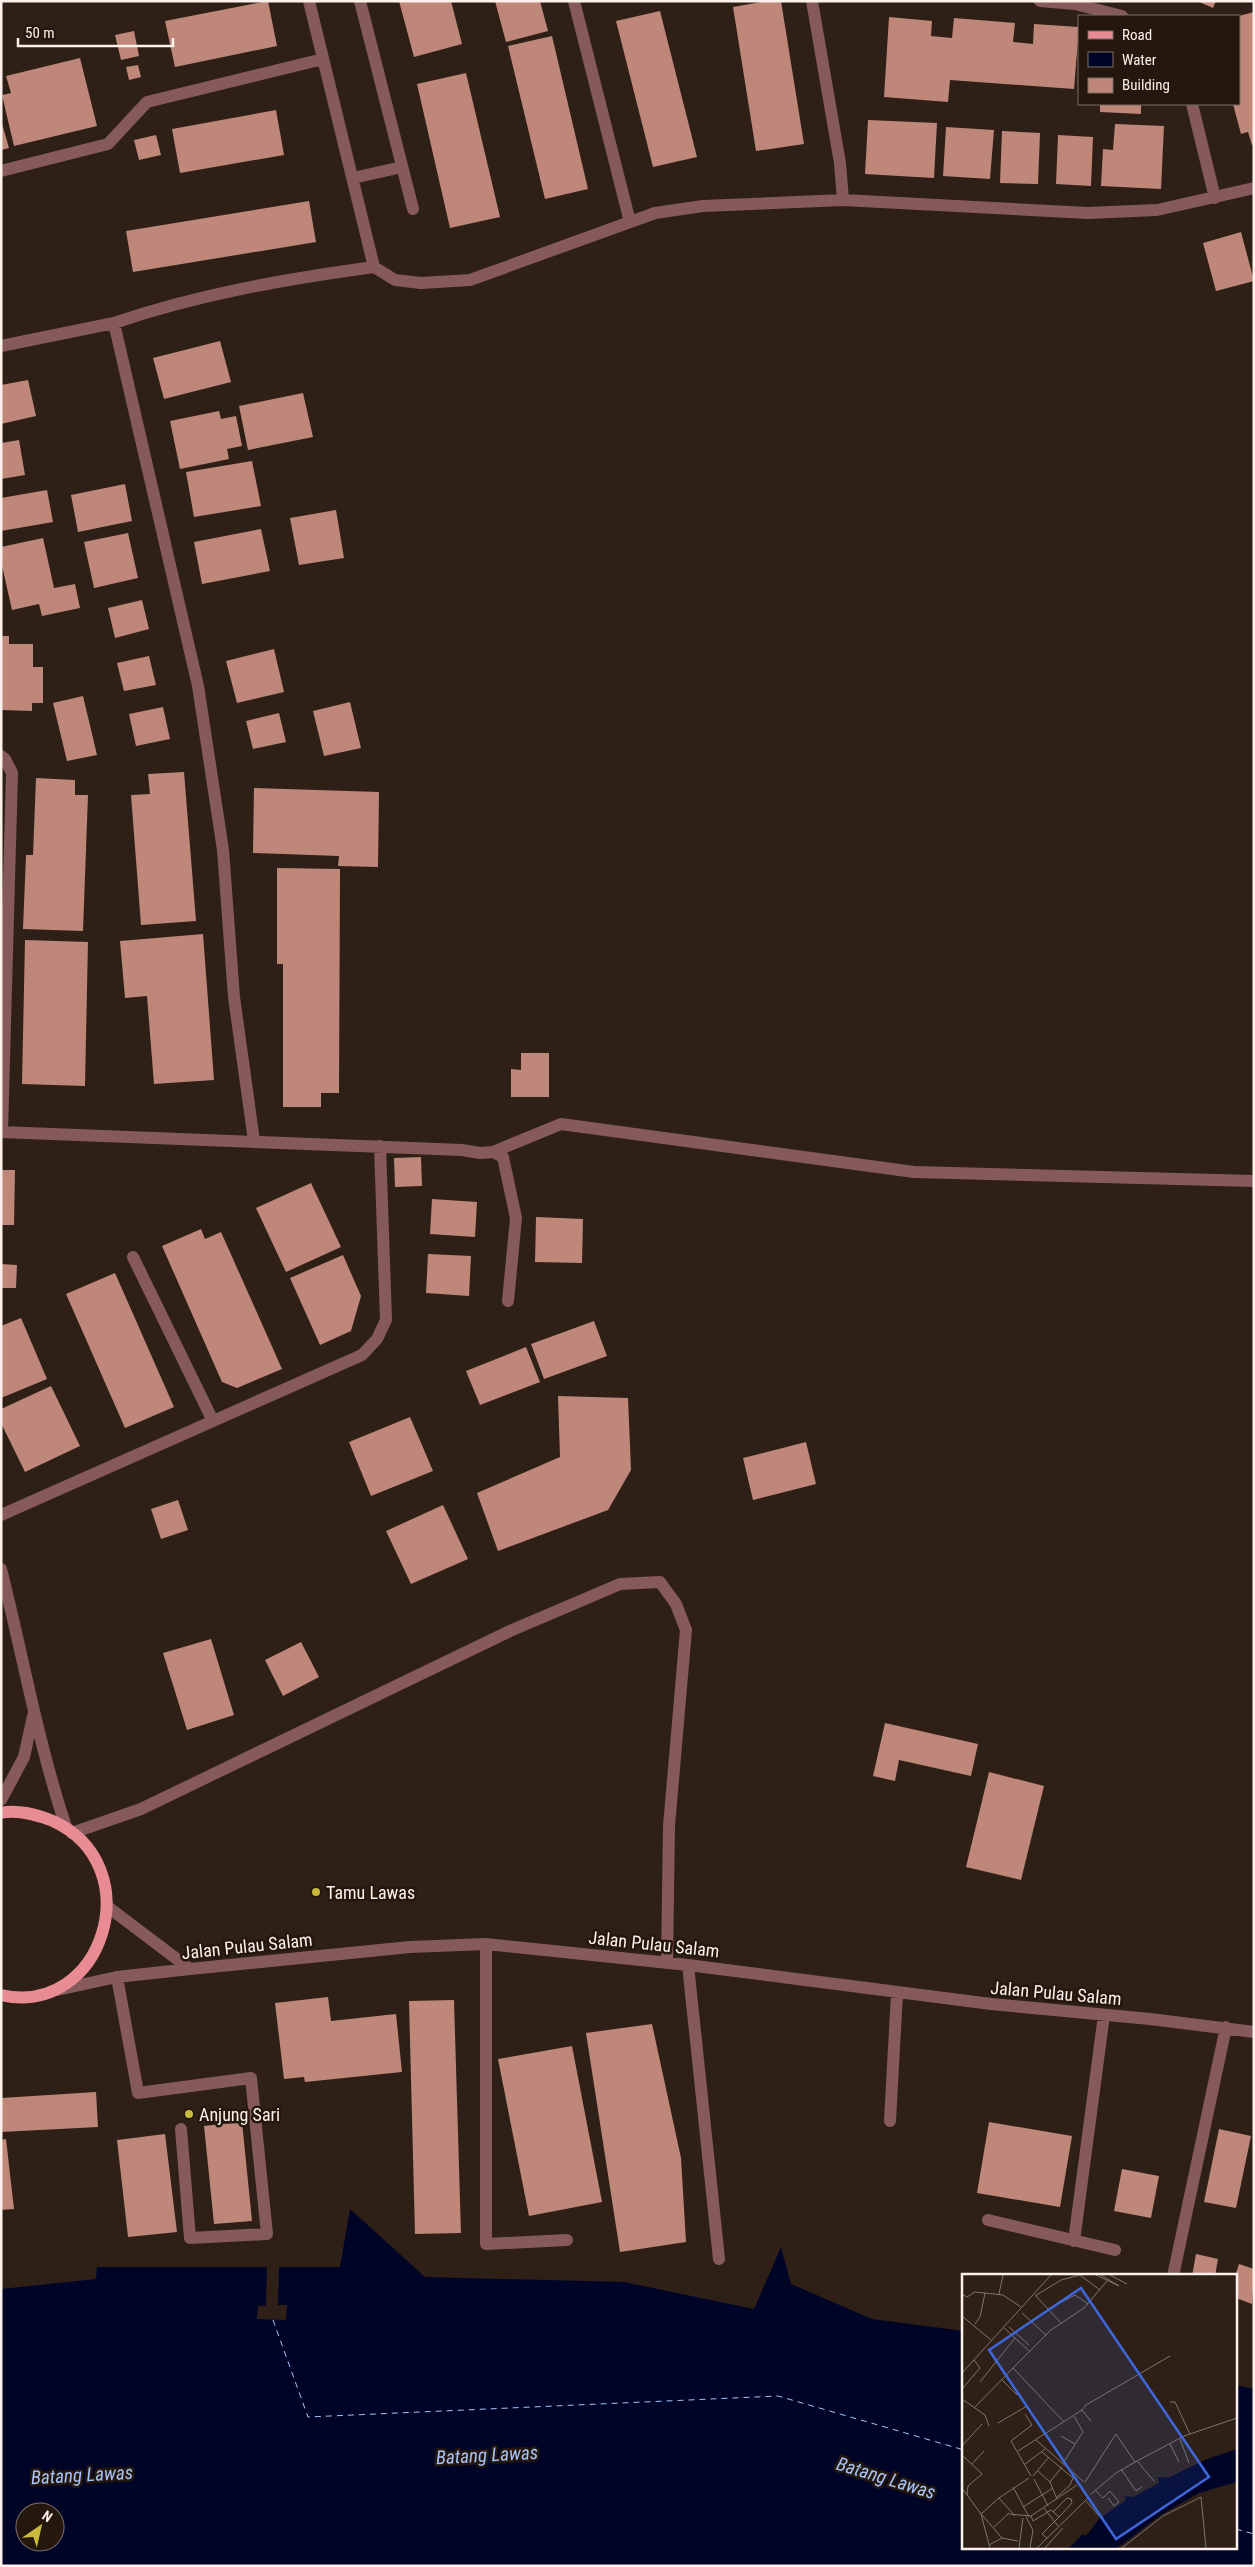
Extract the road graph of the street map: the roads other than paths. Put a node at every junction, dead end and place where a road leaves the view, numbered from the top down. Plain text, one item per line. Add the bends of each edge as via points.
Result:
1 (309, 1) edge
2 (360, 1) edge
3 (574, 1) edge
4 (812, 1) edge
5 (1040, 1) edge
6 (1118, 15) edge
7 (324, 60) junction
8 (1192, 105) edge
9 (402, 167) junction
10 (1, 171) edge
11 (353, 178) junction
12 (1254, 188) edge
13 (1216, 198) junction
14 (843, 200) junction
15 (413, 210) dead end
16 (630, 222) junction
17 (374, 267) junction
18 (114, 323) junction
19 (1, 346) edge
20 (1, 756) edge
21 (2, 1132) edge
22 (254, 1142) junction
23 (380, 1146) junction
24 (493, 1152) junction
25 (1254, 1182) edge
26 (134, 1257) dead end
27 (508, 1301) dead end
28 (212, 1422) junction
29 (1, 1515) edge
30 (1, 1570) edge
31 (33, 1714) junction
32 (1, 1800) edge
33 (1, 1813) edge
34 (69, 1830) junction
35 (108, 1907) junction
36 (486, 1944) junction
37 (667, 1963) junction
38 (688, 1964) junction
39 (190, 1969) junction
40 (117, 1977) junction
41 (50, 1992) junction
42 (897, 1993) junction
43 (5, 1998) edge
44 (1104, 2016) junction
45 (1226, 2027) junction
46 (1254, 2032) edge
47 (890, 2121) dead end
48 (181, 2128) dead end
49 (988, 2220) dead end
50 (567, 2240) dead end
51 (1074, 2241) junction
52 (1115, 2250) dead end
53 (719, 2259) dead end
54 (1173, 2274) edge

1 - 7 street
2 - 9 street
3 - 16 street
4 - 14 street via 840,163
5 - 6 street via 1075,4
7 - 10 street via 147,102 108,144
7 - 11 street
8 - 13 street
9 - 11 street
9 - 15 street
11 - 17 street
12 - 13 street
13 - 14 street via 1157,210 1088,214
14 - 16 street via 703,206 655,213
16 - 17 street via 470,280 421,283 395,280
17 - 18 street via 281,280 162,307
18 - 19 street
18 - 22 street via 198,686 223,850 234,997
20 - 21 street via 6,759 12,773
21 - 22 street
22 - 23 street
23 - 24 street
23 - 28 street via 386,1320 377,1339 362,1355
24 - 25 street via 562,1124 914,1172
24 - 27 street via 503,1157 516,1218
26 - 28 street
28 - 29 street
30 - 31 street
31 - 32 street via 24,1757
31 - 34 street
33 - 34 main road via 38,1815
34 - 35 main road via 89,1849 103,1876
34 - 37 street via 141,1809 510,1631 620,1584 660,1582 676,1604 686,1630 668,1826
35 - 39 street
35 - 41 main road via 102,1937 87,1964
36 - 37 street, Jalan Pulau Salam
36 - 39 street, Jalan Pulau Salam via 410,1947
36 - 50 street via 486,2244
37 - 38 street, Jalan Pulau Salam
38 - 42 street, Jalan Pulau Salam
38 - 53 street
39 - 40 street, Jalan Pulau Salam
40 - 41 street, Jalan Pulau Salam
40 - 48 street via 138,2093 251,2078 267,2234 190,2238
41 - 43 main road
42 - 44 street, Jalan Pulau Salam
42 - 47 street
44 - 45 street, Jalan Pulau Salam
44 - 51 street
45 - 46 street, Jalan Pulau Salam
45 - 54 street
49 - 51 street
51 - 52 street

